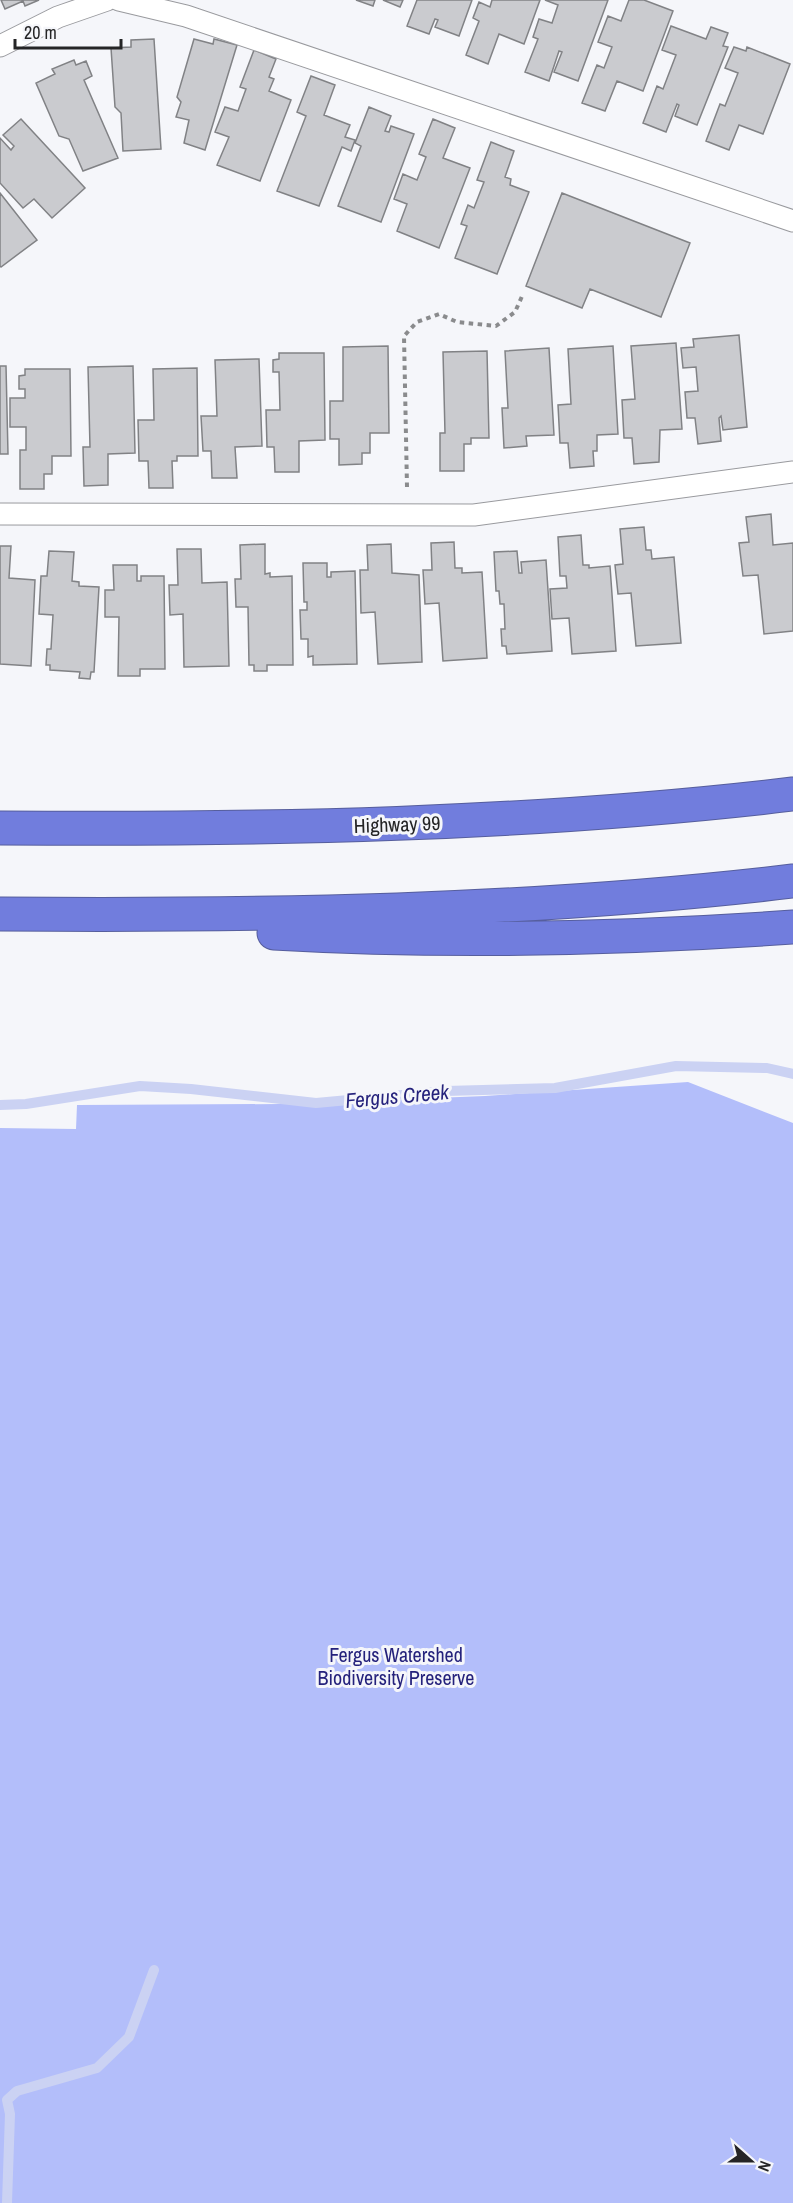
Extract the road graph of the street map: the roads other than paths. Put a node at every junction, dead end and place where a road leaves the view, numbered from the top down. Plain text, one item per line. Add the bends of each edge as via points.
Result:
1 (107, 0) edge
2 (119, 0) edge
3 (0, 46) edge
4 (791, 215) edge
5 (793, 472) edge
6 (0, 514) edge
7 (793, 794) edge
8 (0, 828) edge
9 (793, 881) edge
10 (0, 916) edge
11 (793, 927) edge

1 - 3 lane via 58,17
2 - 4 lane via 186,16
5 - 6 lane via 474,515
7 - 8 highway, Highway 99 via 451,822 249,828
9 - 10 highway via 455,908 231,915
10 - 11 highway via 325,936 441,939

